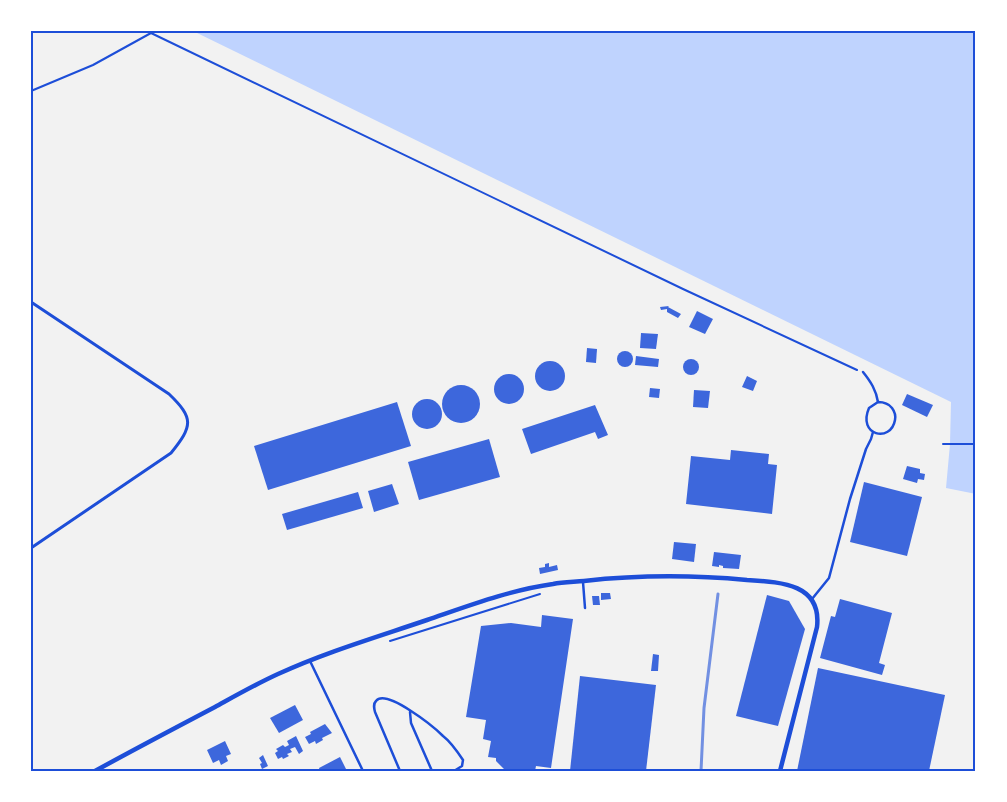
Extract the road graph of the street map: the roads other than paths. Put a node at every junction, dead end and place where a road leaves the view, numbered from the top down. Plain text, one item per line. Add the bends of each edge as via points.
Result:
1 (31, 302) edge
2 (863, 372) road end
3 (878, 402) junction
4 (873, 432) junction
5 (31, 548) edge
6 (583, 581) junction
7 (812, 599) junction
8 (584, 608) dead end
9 (310, 661) junction
10 (410, 711) junction
11 (96, 771) edge
12 (363, 771) edge
13 (400, 771) edge
14 (432, 771) edge
15 (454, 771) edge
16 (780, 771) edge

1 - 5 street via 169,394 182,407 188,425 171,453
2 - 3 lane via 872,384
3 - 4 lane via 867,412 867,424
3 - 4 lane via 892,407 895,420 886,432
4 - 7 lane via 850,499 829,578
6 - 7 street via 640,576 720,577 793,586
6 - 8 lane
6 - 9 street via 545,585 504,595
7 - 16 street via 818,614 817,627
9 - 11 street via 275,675
9 - 12 lane
10 - 13 lane via 385,698 375,701 374,707
10 - 14 lane
10 - 15 lane via 444,736 459,754 463,764

